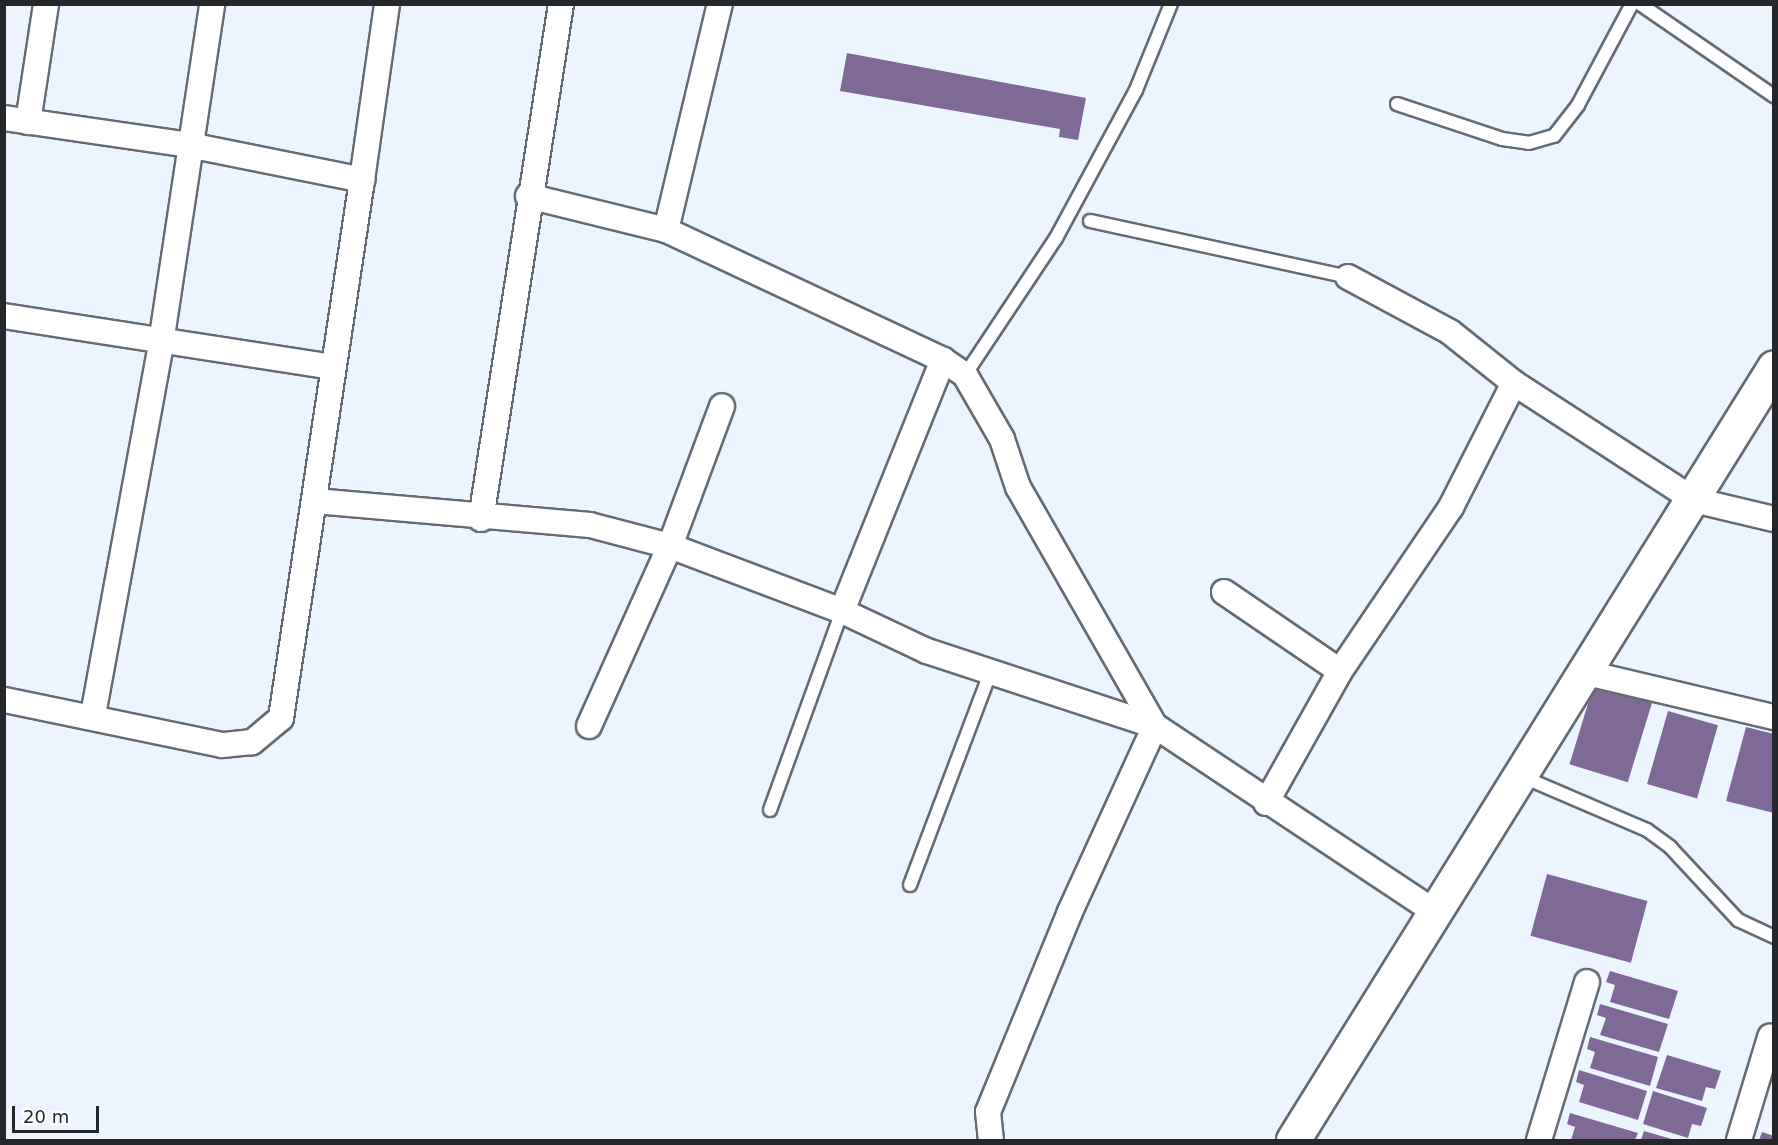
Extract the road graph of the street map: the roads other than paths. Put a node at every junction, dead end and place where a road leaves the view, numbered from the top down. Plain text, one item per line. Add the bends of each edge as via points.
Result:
1 (46, 4) edge
2 (212, 4) edge
3 (387, 4) edge
4 (561, 4) edge
5 (720, 4) edge
6 (1171, 4) edge
7 (1632, 4) edge
8 (1640, 4) edge
9 (1773, 96) edge
10 (1397, 104) dead end
11 (16, 120) edge
12 (189, 145) junction
13 (362, 180) junction
14 (528, 196) junction
15 (1090, 221) dead end
16 (666, 230) junction
17 (1348, 277) joint
18 (4, 316) edge
19 (161, 343) junction
20 (943, 360) junction
21 (333, 367) junction
22 (1773, 367) edge
23 (965, 375) junction
24 (1514, 383) junction
25 (722, 406) dead end
26 (1694, 500) junction
27 (315, 501) junction
28 (481, 519) junction
29 (1773, 519) edge
30 (670, 546) junction
31 (1224, 592) dead end
32 (842, 611) junction
33 (1340, 671) junction
34 (1582, 672) junction
35 (990, 674) junction
36 (4, 700) edge
37 (93, 715) junction
38 (1773, 717) edge
39 (589, 726) dead end
40 (1155, 726) junction
41 (1517, 774) junction
42 (1266, 803) junction
43 (770, 810) dead end
44 (910, 885) dead end
45 (1432, 911) junction
46 (1773, 937) edge
47 (1587, 982) dead end
48 (1770, 1037) dead end
49 (991, 1140) edge
50 (1293, 1140) edge
51 (1539, 1140) edge
52 (1738, 1140) edge

1 - 11 street
2 - 12 street
3 - 13 street
4 - 14 street
5 - 16 street
6 - 23 lane via 1136,90 1056,238
7 - 10 lane via 1578,105 1554,136 1529,143 1502,140
8 - 9 lane
11 - 12 street
12 - 13 street
12 - 19 street
13 - 21 street
14 - 16 street
14 - 28 street
15 - 17 lane
16 - 20 street
17 - 24 street via 1450,332
18 - 19 street
19 - 21 street
19 - 37 street
20 - 23 street
20 - 32 street
21 - 27 street
22 - 26 street
23 - 40 street via 1002,439 1018,487
24 - 26 street
24 - 33 street via 1451,507
25 - 30 street
26 - 29 street
26 - 34 street
27 - 28 street
27 - 37 street via 286,696 281,718 269,732 252,742 222,745
28 - 30 street via 590,525
30 - 32 street
30 - 39 street
31 - 33 street
32 - 35 street
32 - 43 lane
33 - 42 street
34 - 38 street
34 - 41 street
35 - 40 street
35 - 44 lane
36 - 37 street
40 - 42 street
40 - 49 street via 1070,912 988,1112
41 - 45 street
41 - 46 lane via 1647,830 1670,847 1738,920
42 - 45 street
45 - 50 street
47 - 51 street
48 - 52 street

